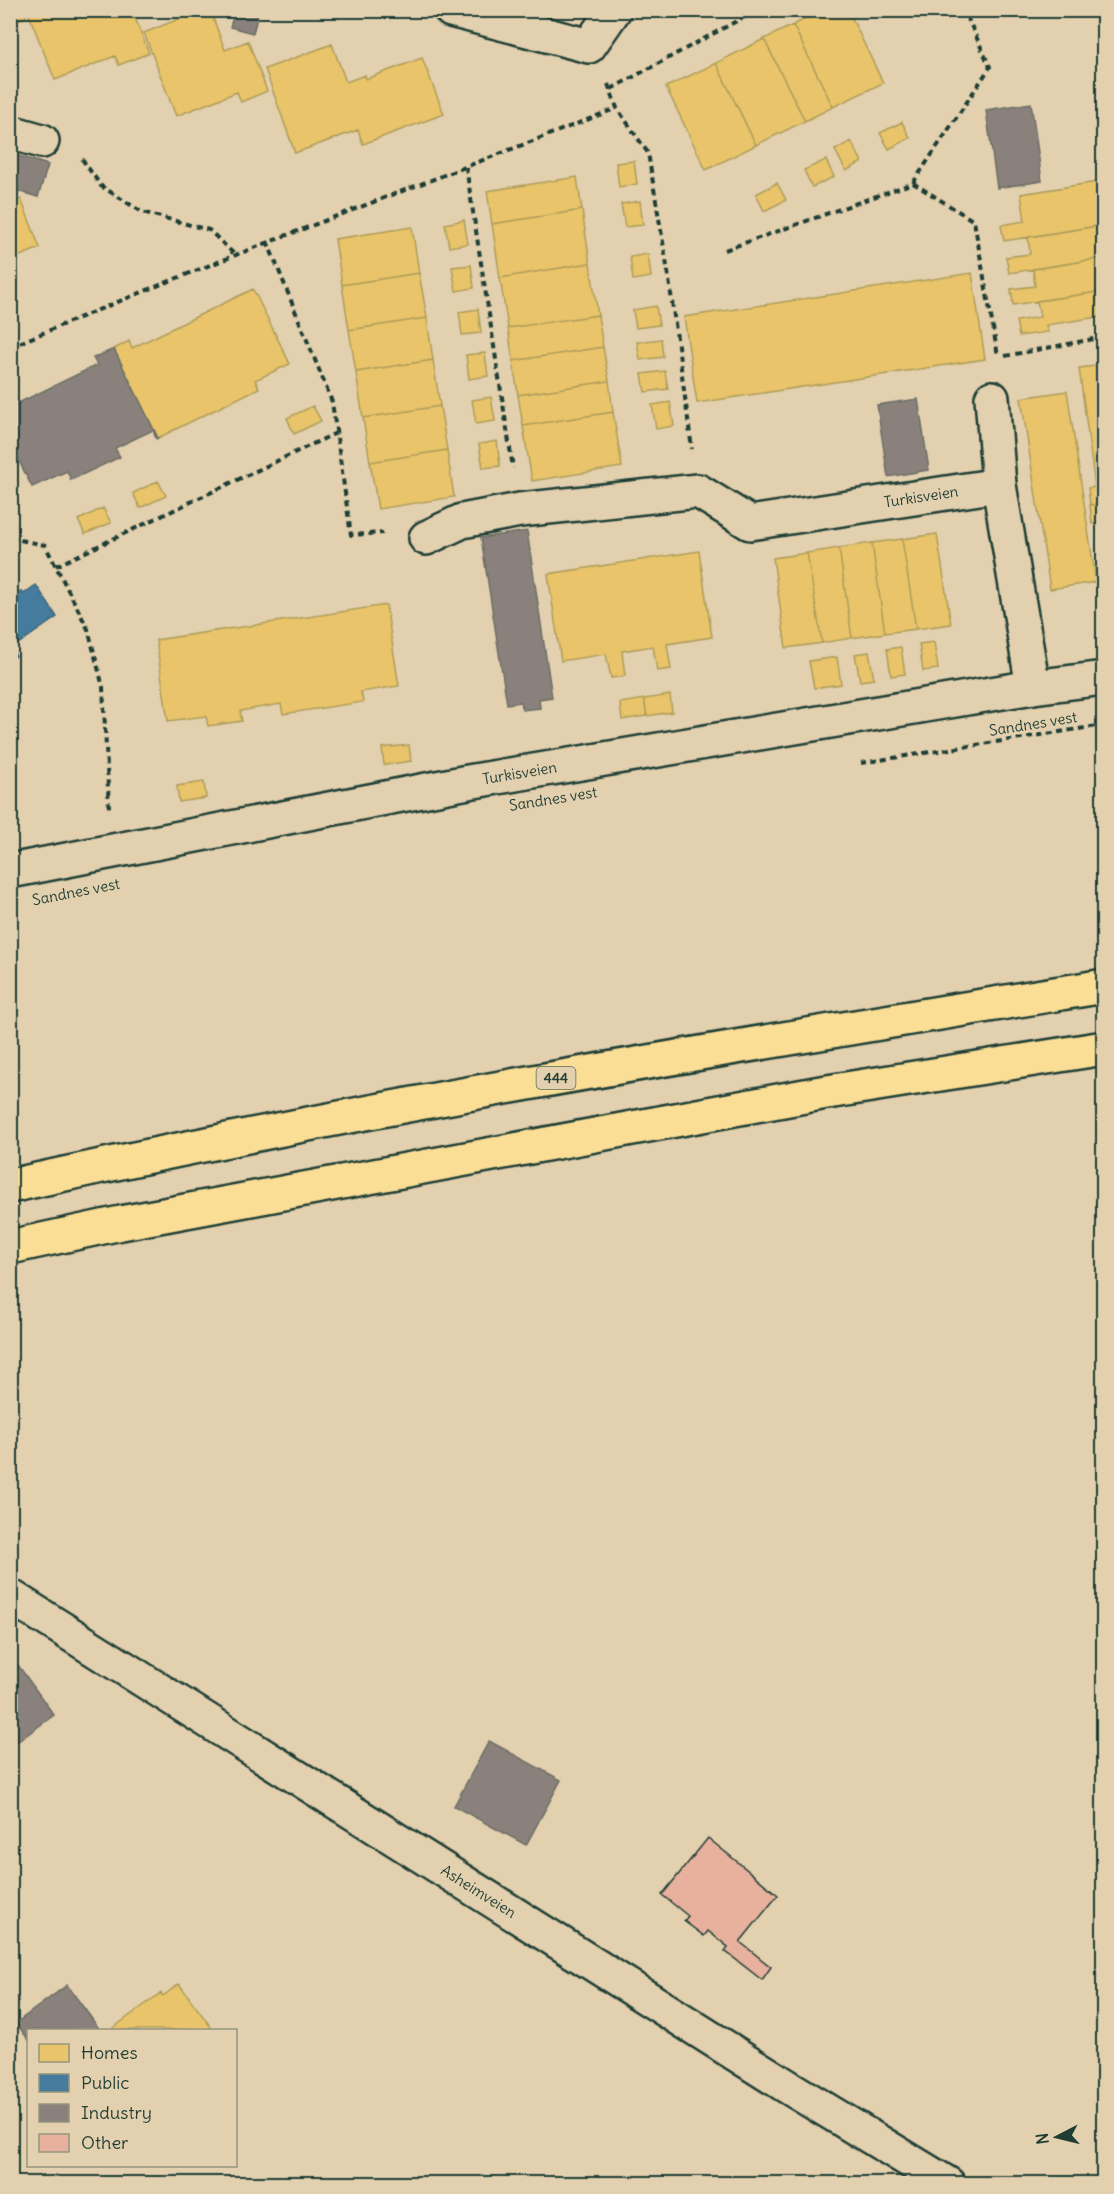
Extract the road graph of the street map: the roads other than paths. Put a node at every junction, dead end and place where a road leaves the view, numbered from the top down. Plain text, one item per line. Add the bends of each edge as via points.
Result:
1 (451, 10) edge
2 (614, 10) edge
3 (10, 132) edge
4 (42, 141) road end
5 (992, 398) road end
6 (999, 485) junction
7 (426, 538) road end
8 (1104, 678) edge
9 (1033, 687) junction
10 (10, 871) edge
11 (1104, 986) edge
12 (1104, 1048) edge
13 (10, 1186) edge
14 (10, 1247) edge
15 (10, 1596) edge
16 (948, 2184) edge

1 - 2 street via 589,46
3 - 4 street
5 - 6 street
6 - 7 street, Turkisveien via 750,523 698,492 520,510 462,521
6 - 9 street
8 - 9 street, Turkisveien
9 - 10 street, Turkisveien via 468,782
11 - 13 highway, 444 via 630,1064 125,1160
12 - 14 highway via 821,1093 121,1222
15 - 16 street, Asheimveien

